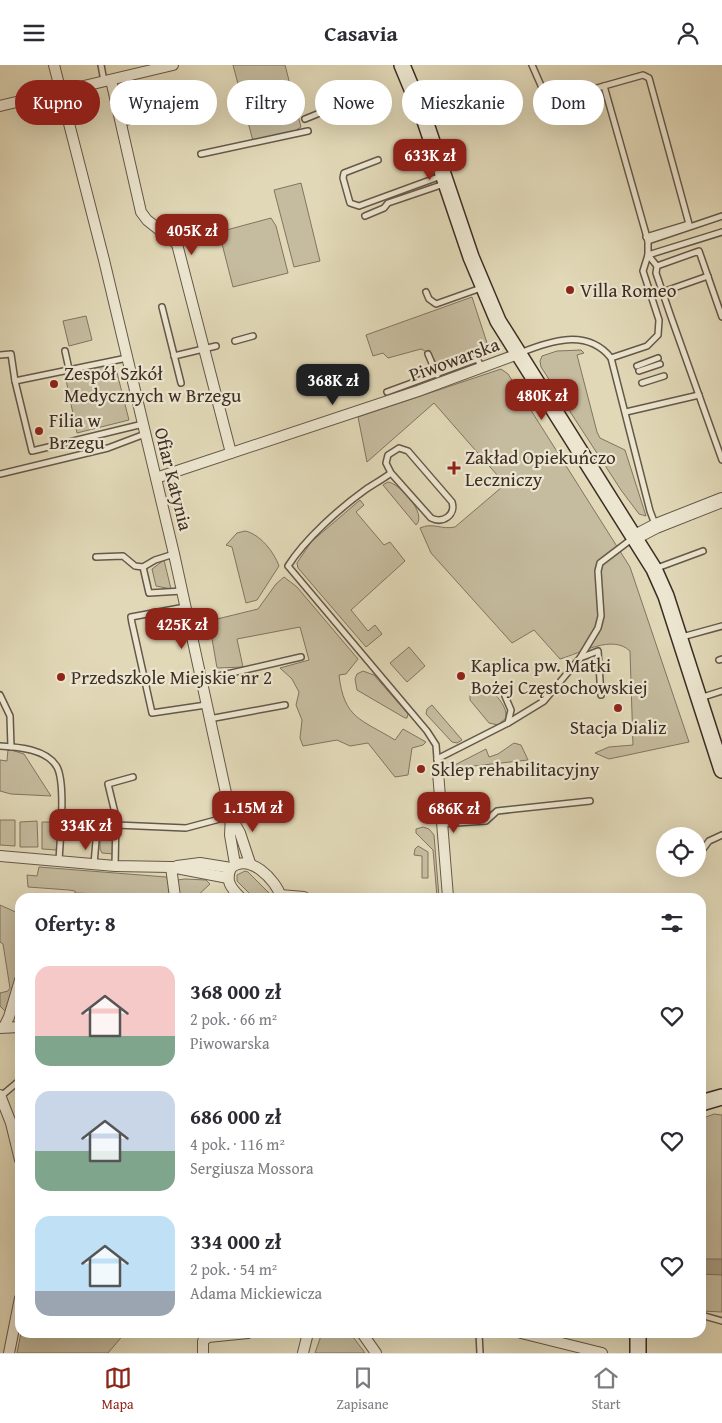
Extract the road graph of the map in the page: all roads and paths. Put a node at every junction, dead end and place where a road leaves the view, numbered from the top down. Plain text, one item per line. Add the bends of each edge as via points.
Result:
1 (54, 65) edge
2 (101, 65) edge
3 (173, 65) edge
4 (402, 65) edge
5 (532, 65) edge
6 (58, 80) edge
7 (539, 80) edge
8 (108, 81) junction
9 (100, 83) edge
10 (110, 86) edge
11 (604, 86) joint
12 (15, 103) edge
13 (0, 107) edge
14 (315, 115) edge
15 (305, 119) dead end
16 (69, 125) edge
17 (122, 125) edge
18 (308, 131) dead end
19 (201, 154) dead end
20 (378, 160) dead end
21 (445, 179) junction
22 (364, 216) dead end
23 (722, 216) edge
24 (722, 232) edge
25 (647, 239) junction
26 (648, 255) junction
27 (657, 266) junction
28 (708, 276) junction
29 (482, 287) junction
30 (426, 292) dead end
31 (663, 292) junction
32 (651, 296) junction
33 (162, 307) dead end
34 (722, 317) edge
35 (254, 336) dead end
36 (235, 341) dead end
37 (216, 346) dead end
38 (204, 349) junction
39 (65, 351) dead end
40 (428, 354) dead end
41 (518, 354) junction
42 (0, 355) edge
43 (174, 356) junction
44 (127, 357) junction
45 (611, 358) junction
46 (658, 358) dead end
47 (660, 365) dead end
48 (482, 368) junction
49 (69, 369) junction
50 (437, 375) junction
51 (664, 376) dead end
52 (15, 381) junction
53 (181, 383) dead end
54 (642, 383) dead end
55 (388, 392) dead end
56 (699, 395) junction
57 (626, 412) junction
58 (144, 429) junction
59 (231, 453) junction
60 (722, 460) edge
61 (391, 473) junction
62 (0, 474) edge
63 (156, 478) junction
64 (722, 500) edge
65 (656, 526) junction
66 (635, 537) junction
67 (703, 551) dead end
68 (174, 554) junction
69 (96, 557) dead end
70 (143, 567) junction
71 (654, 569) junction
72 (182, 591) junction
73 (186, 607) junction
74 (722, 626) edge
75 (679, 638) junction
76 (300, 657) dead end
77 (580, 657) junction
78 (200, 680) junction
79 (722, 691) edge
80 (0, 695) edge
81 (600, 695) dead end
82 (504, 697) dead end
83 (700, 698) junction
84 (206, 705) junction
85 (285, 705) dead end
86 (209, 719) junction
87 (508, 723) junction
88 (0, 746) edge
89 (11, 747) junction
90 (437, 759) junction
91 (722, 770) edge
92 (438, 772) joint
93 (133, 777) dead end
94 (590, 801) dead end
95 (231, 816) junction
96 (441, 824) junction
97 (116, 825) junction
98 (98, 829) dead end
99 (722, 835) edge
100 (706, 845) edge
101 (0, 856) edge
102 (59, 862) junction
103 (250, 863) junction
104 (94, 864) junction
105 (115, 866) junction
106 (171, 867) junction
107 (231, 870) junction
108 (174, 893) edge
109 (236, 893) edge
110 (278, 893) edge
111 (448, 893) edge
112 (15, 997) edge
113 (2, 1027) edge
114 (15, 1027) edge
115 (15, 1084) edge
116 (0, 1097) edge
117 (722, 1097) edge
118 (706, 1102) edge
119 (15, 1139) edge
120 (706, 1316) edge
121 (722, 1321) edge
122 (15, 1323) edge
123 (207, 1338) edge
124 (307, 1338) edge
125 (366, 1338) edge
126 (479, 1338) edge
127 (541, 1338) edge
128 (638, 1338) edge
129 (9, 1353) edge
130 (203, 1353) edge
131 (303, 1353) edge
132 (376, 1353) edge
133 (480, 1353) edge
134 (602, 1353) edge
135 (638, 1353) edge

1 - 6 street, Ofiar Katynia
2 - 8 lane
3 - 8 street
4 - 21 main road
5 - 7 lane
8 - 9 street
8 - 10 street
11 - 25 lane
11 - 25 lane via 643,75 649,79 689,223
12 - 13 street
14 - 15 lane
16 - 44 street, Ofiar Katynia
17 - 38 street via 141,212 177,244
18 - 19 lane
20 - 21 lane via 344,173 350,203 359,205
21 - 22 lane
21 - 29 main road
23 - 25 lane
24 - 26 lane
25 - 26 lane
26 - 27 lane
26 - 32 lane via 643,271
27 - 28 lane via 699,251
27 - 31 lane via 656,273
28 - 31 lane
28 - 34 lane
29 - 30 lane via 436,304
29 - 41 main road
31 - 32 lane
31 - 56 lane
32 - 45 lane via 659,320 658,335 647,346
33 - 43 lane
35 - 36 lane
37 - 38 lane
38 - 43 lane
38 - 59 street
39 - 49 lane
40 - 50 lane
41 - 45 lane via 562,339 579,339 598,346
41 - 48 street, Piwowarska
41 - 66 main road
42 - 52 lane via 10,354
43 - 53 lane
44 - 49 lane
44 - 58 street, Ofiar Katynia
45 - 57 lane
46 - 47 lane via 638,369
48 - 50 lane via 477,359
48 - 59 street, Piwowarska
49 - 52 lane
50 - 55 lane
51 - 54 lane
52 - 58 lane via 32,451
56 - 57 lane
56 - 60 lane
57 - 65 lane
58 - 62 lane via 108,448
58 - 63 street, Ofiar Katynia
59 - 63 street, Piwowarska
61 - 61 lane via 386,463 388,455 399,448 408,451 452,502 449,517 431,518
61 - 90 lane via 336,515 295,554 288,566 427,731 436,745
63 - 68 street, Ofiar Katynia
64 - 65 street
65 - 66 street
66 - 71 main road
66 - 77 lane via 600,563 601,616 598,628
67 - 71 lane
68 - 70 lane
68 - 72 street, Ofiar Katynia
69 - 70 lane via 123,556 135,566
70 - 72 lane via 149,593
71 - 75 main road
72 - 73 street, Ofiar Katynia
73 - 78 street, Ofiar Katynia
73 - 84 lane via 131,617 152,713
74 - 75 lane
75 - 83 main road
76 - 78 lane
77 - 81 lane via 598,651
77 - 87 lane via 544,701
78 - 84 street, Ofiar Katynia
79 - 83 lane
80 - 89 lane via 10,716
82 - 87 lane via 511,710
83 - 91 main road
84 - 86 street, Ofiar Katynia
85 - 86 lane
86 - 95 street, Ofiar Katynia
87 - 90 lane
88 - 89 lane
89 - 102 lane via 42,755 57,767 62,813
90 - 92 lane
92 - 96 street
93 - 97 lane via 108,783
94 - 96 lane via 496,811 486,821
95 - 97 lane via 186,828
95 - 103 street, Ofiar Katynia
95 - 107 street, Ofiar Katynia
96 - 111 street
97 - 105 lane
98 - 104 lane
99 - 100 lane
101 - 102 street
102 - 104 street
103 - 107 street
103 - 110 street
104 - 105 street
105 - 106 street
106 - 107 street via 200,863
106 - 108 street
107 - 109 street via 231,887
112 - 113 street
113 - 114 street
115 - 116 lane
116 - 119 street
117 - 118 main road
120 - 121 lane
122 - 129 street
123 - 130 street via 203,1341
124 - 131 street
125 - 132 street
126 - 133 lane
127 - 134 street
128 - 135 main road

